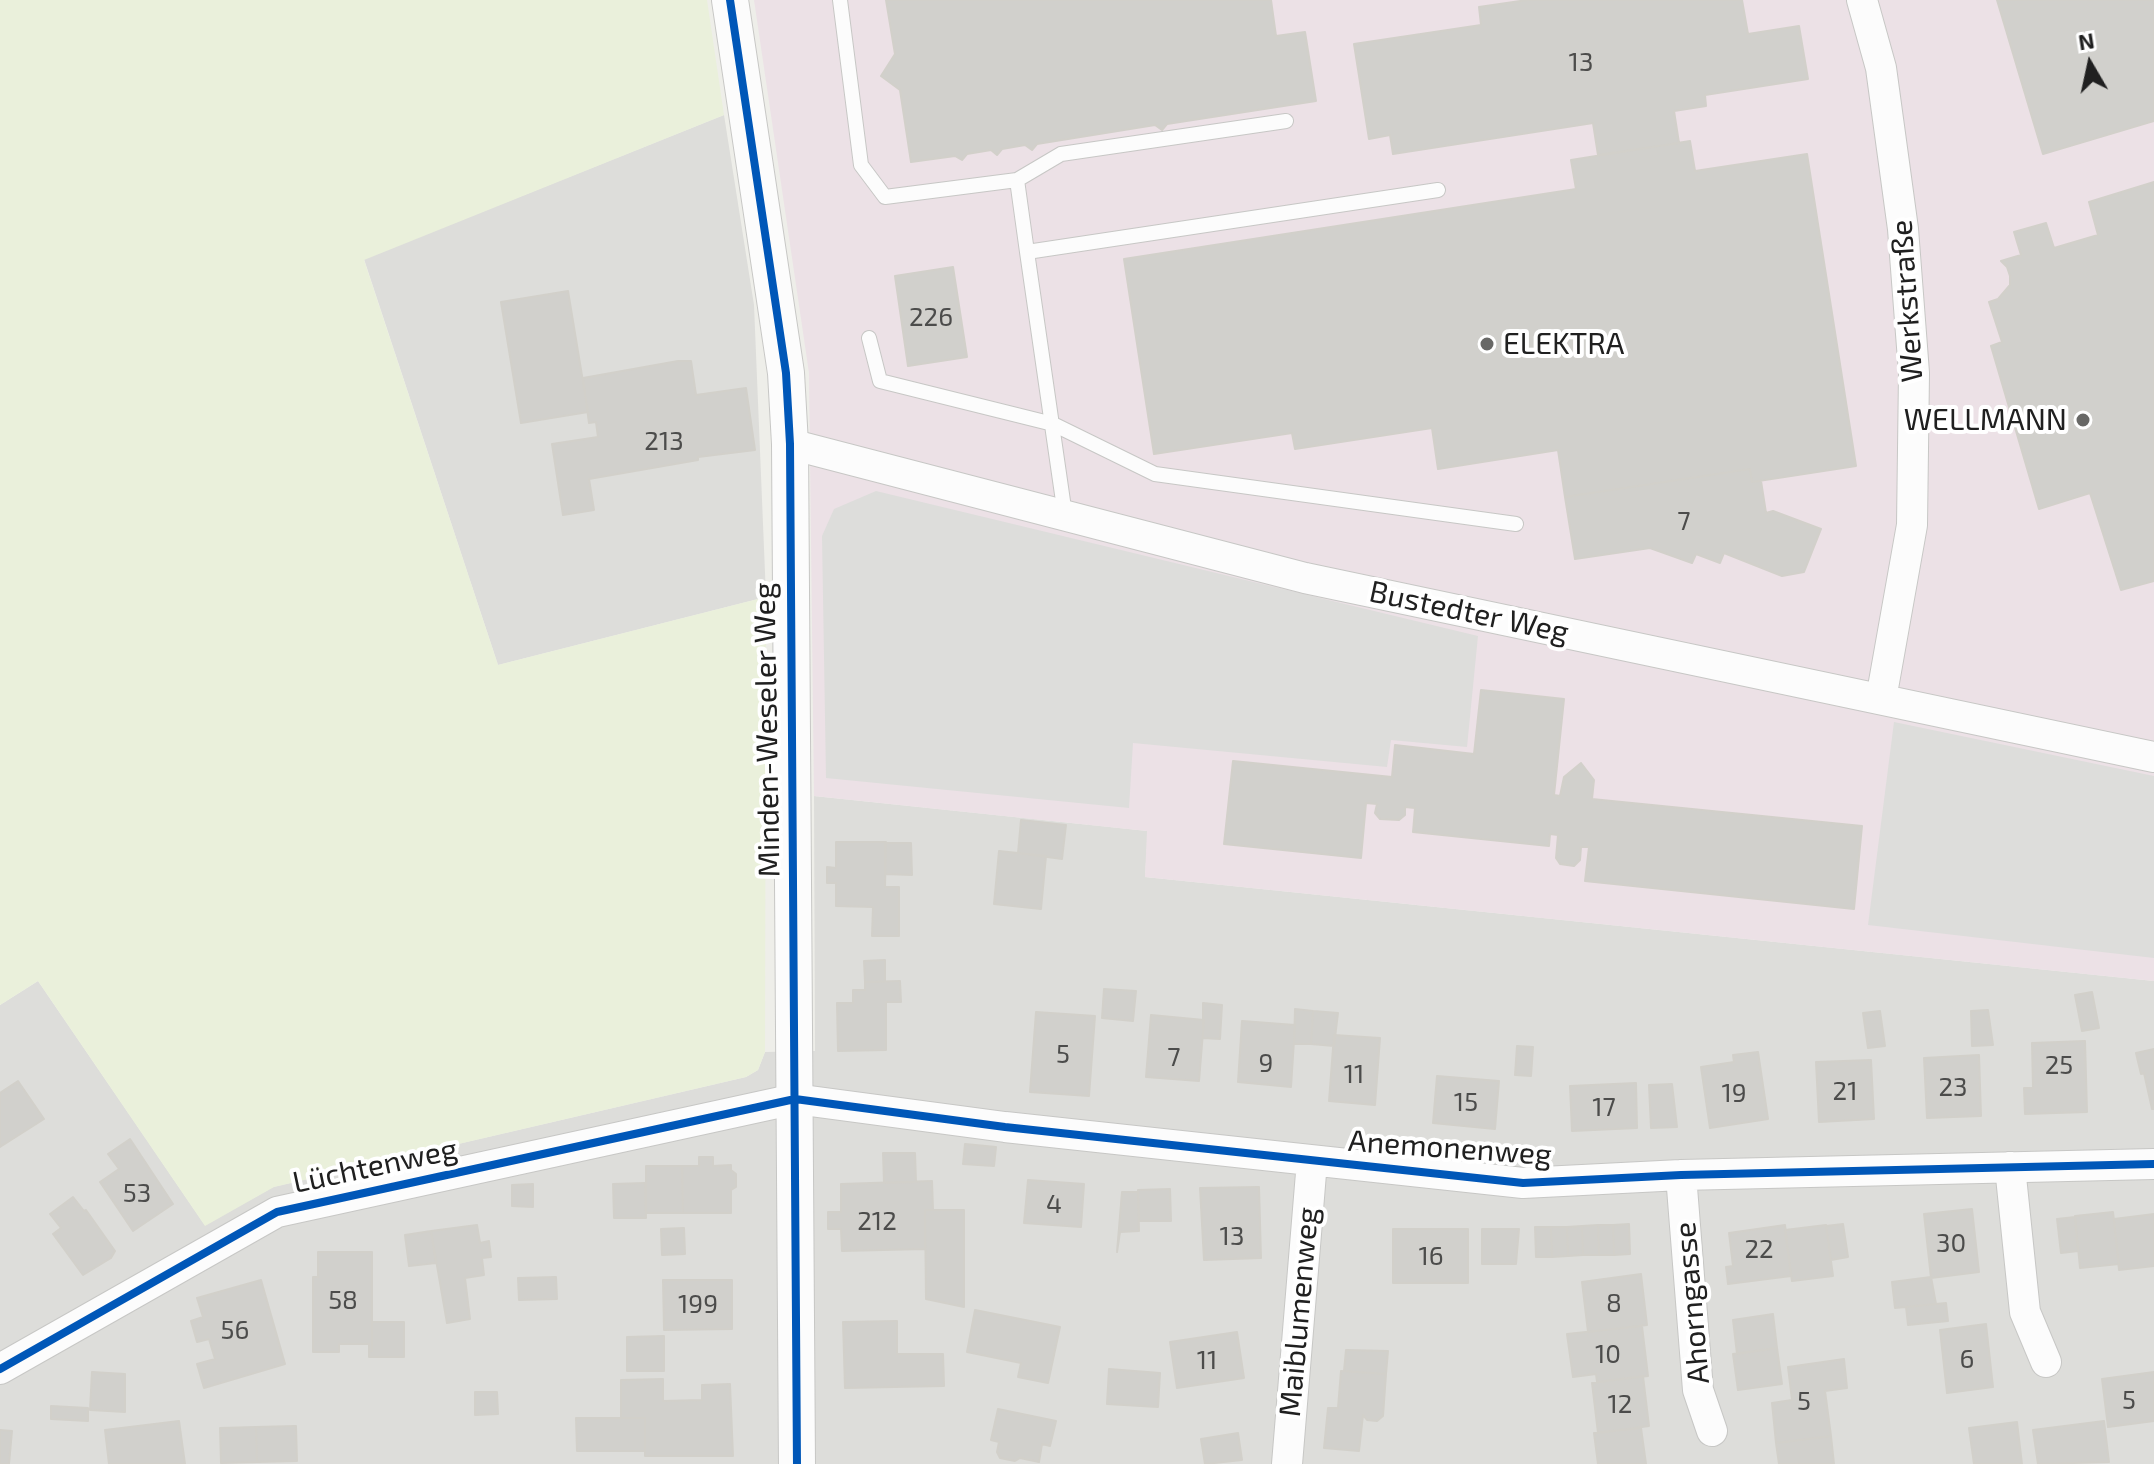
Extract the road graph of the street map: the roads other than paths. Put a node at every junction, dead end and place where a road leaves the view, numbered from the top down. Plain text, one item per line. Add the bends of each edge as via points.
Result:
1 (730, 0) edge
2 (840, 0) edge
3 (1862, 0) edge
4 (1286, 121) dead end
5 (1017, 180) junction
6 (1438, 190) dead end
7 (1027, 252) junction
8 (869, 338) dead end
9 (1053, 424) junction
10 (790, 444) junction
11 (1065, 515) junction
12 (1516, 524) dead end
13 (1881, 699) junction
14 (2154, 757) edge
15 (795, 1099) junction
16 (1312, 1161) junction
17 (2154, 1164) edge
18 (2010, 1167) junction
19 (1681, 1175) junction
20 (2046, 1362) dead end
21 (0, 1369) edge
22 (1712, 1431) dead end
23 (797, 1464) edge
24 (1287, 1464) edge

1 - 10 street, Minden-Weseler Weg via 786,373
2 - 5 lane via 861,165 885,197
3 - 13 street, Werkstraße via 1881,68 1903,229 1914,373 1912,525
4 - 5 lane via 1061,154
5 - 7 lane
6 - 7 lane
7 - 9 lane
8 - 9 lane via 880,381
9 - 11 lane
9 - 12 lane via 1155,474
10 - 11 street, Bustedter Weg
10 - 15 street, Minden-Weseler Weg
11 - 13 street, Bustedter Weg via 1305,578
13 - 14 street, Bustedter Weg
15 - 16 street, Anemonenweg
15 - 21 street, Lüchtenweg via 277,1212
15 - 23 street, Minden-Weseler Weg
16 - 19 street, Anemonenweg via 1523,1183
16 - 24 street, Maiblumenweg
17 - 18 street, Anemonenweg
18 - 19 street, Anemonenweg
18 - 20 street via 2025,1312
19 - 22 street, Ahorngasse via 1698,1390

